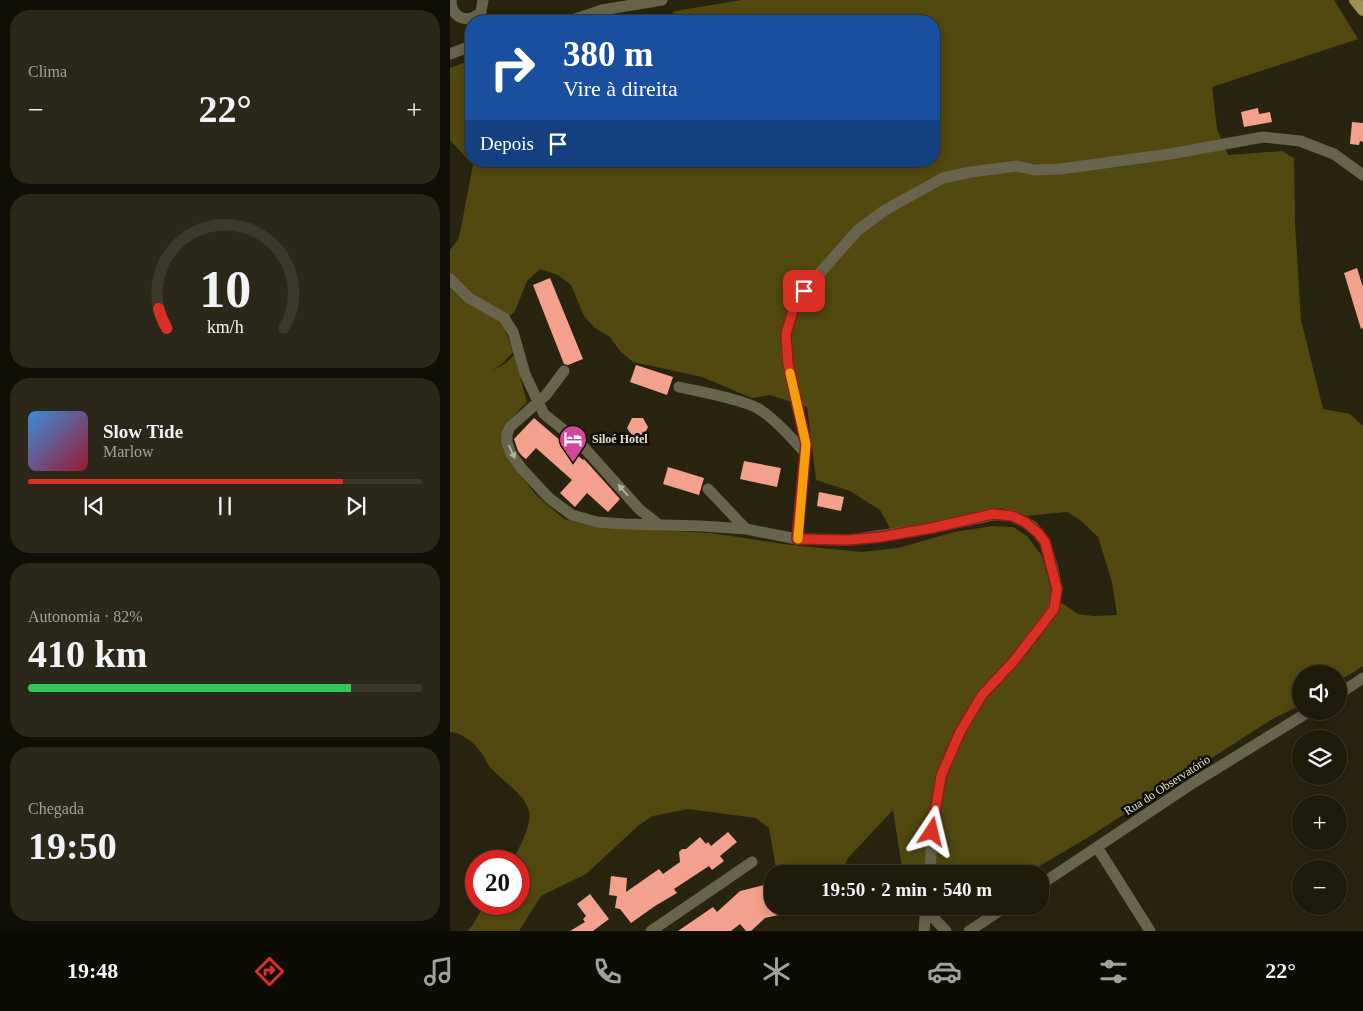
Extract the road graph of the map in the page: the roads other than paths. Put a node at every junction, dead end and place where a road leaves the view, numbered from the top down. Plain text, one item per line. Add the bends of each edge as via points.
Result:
1 (484, 0) edge
2 (662, 0) edge
3 (1355, 0) edge
4 (451, 3) edge
5 (1363, 10) edge
6 (478, 15) edge
7 (587, 15) edge
8 (461, 18) junction
9 (465, 18) edge
10 (450, 23) edge
11 (465, 48) edge
12 (450, 54) edge
13 (1363, 175) edge
14 (450, 279) edge
15 (564, 371) dead end
16 (679, 387) dead end
17 (538, 400) junction
18 (805, 453) junction
19 (708, 489) dead end
20 (658, 524) junction
21 (746, 529) junction
22 (797, 539) junction
23 (1363, 678) edge
24 (1347, 689) edge
25 (1295, 720) edge
26 (1097, 847) junction
27 (752, 862) dead end
28 (930, 865) edge
29 (1049, 879) edge
30 (925, 915) edge
31 (932, 915) edge
32 (994, 915) edge
33 (651, 931) edge
34 (924, 931) edge
35 (946, 931) edge
36 (970, 931) edge
37 (1150, 931) edge

1 - 6 street
2 - 7 street
3 - 5 main road
4 - 8 street via 453,11
8 - 9 street
8 - 10 street
11 - 12 street
13 - 18 street via 1334,154 1300,141 1263,137 1060,169 999,167 943,178 922,188 857,231 810,283 793,310 786,334 788,364 802,423
14 - 17 street via 469,298 504,318 513,332 525,374
15 - 17 street via 546,395
16 - 18 street via 759,409 793,438
20 -> 17 street via 639,509 580,443 544,414
17 -> 20 street via 510,427 507,442 522,469 549,498 579,518 624,524
18 - 22 street
19 - 21 street
20 - 21 street
21 - 22 street
22 - 28 street via 880,537 993,514 1012,516 1025,522 1045,542 1057,589 1054,609 1013,662 982,695 960,732 941,776
23 - 24 street
25 - 26 street, Rua do Observatório
26 - 29 street, Rua do Observatório
26 - 37 street
27 - 33 street
30 - 34 street
31 - 35 street
32 - 36 street

